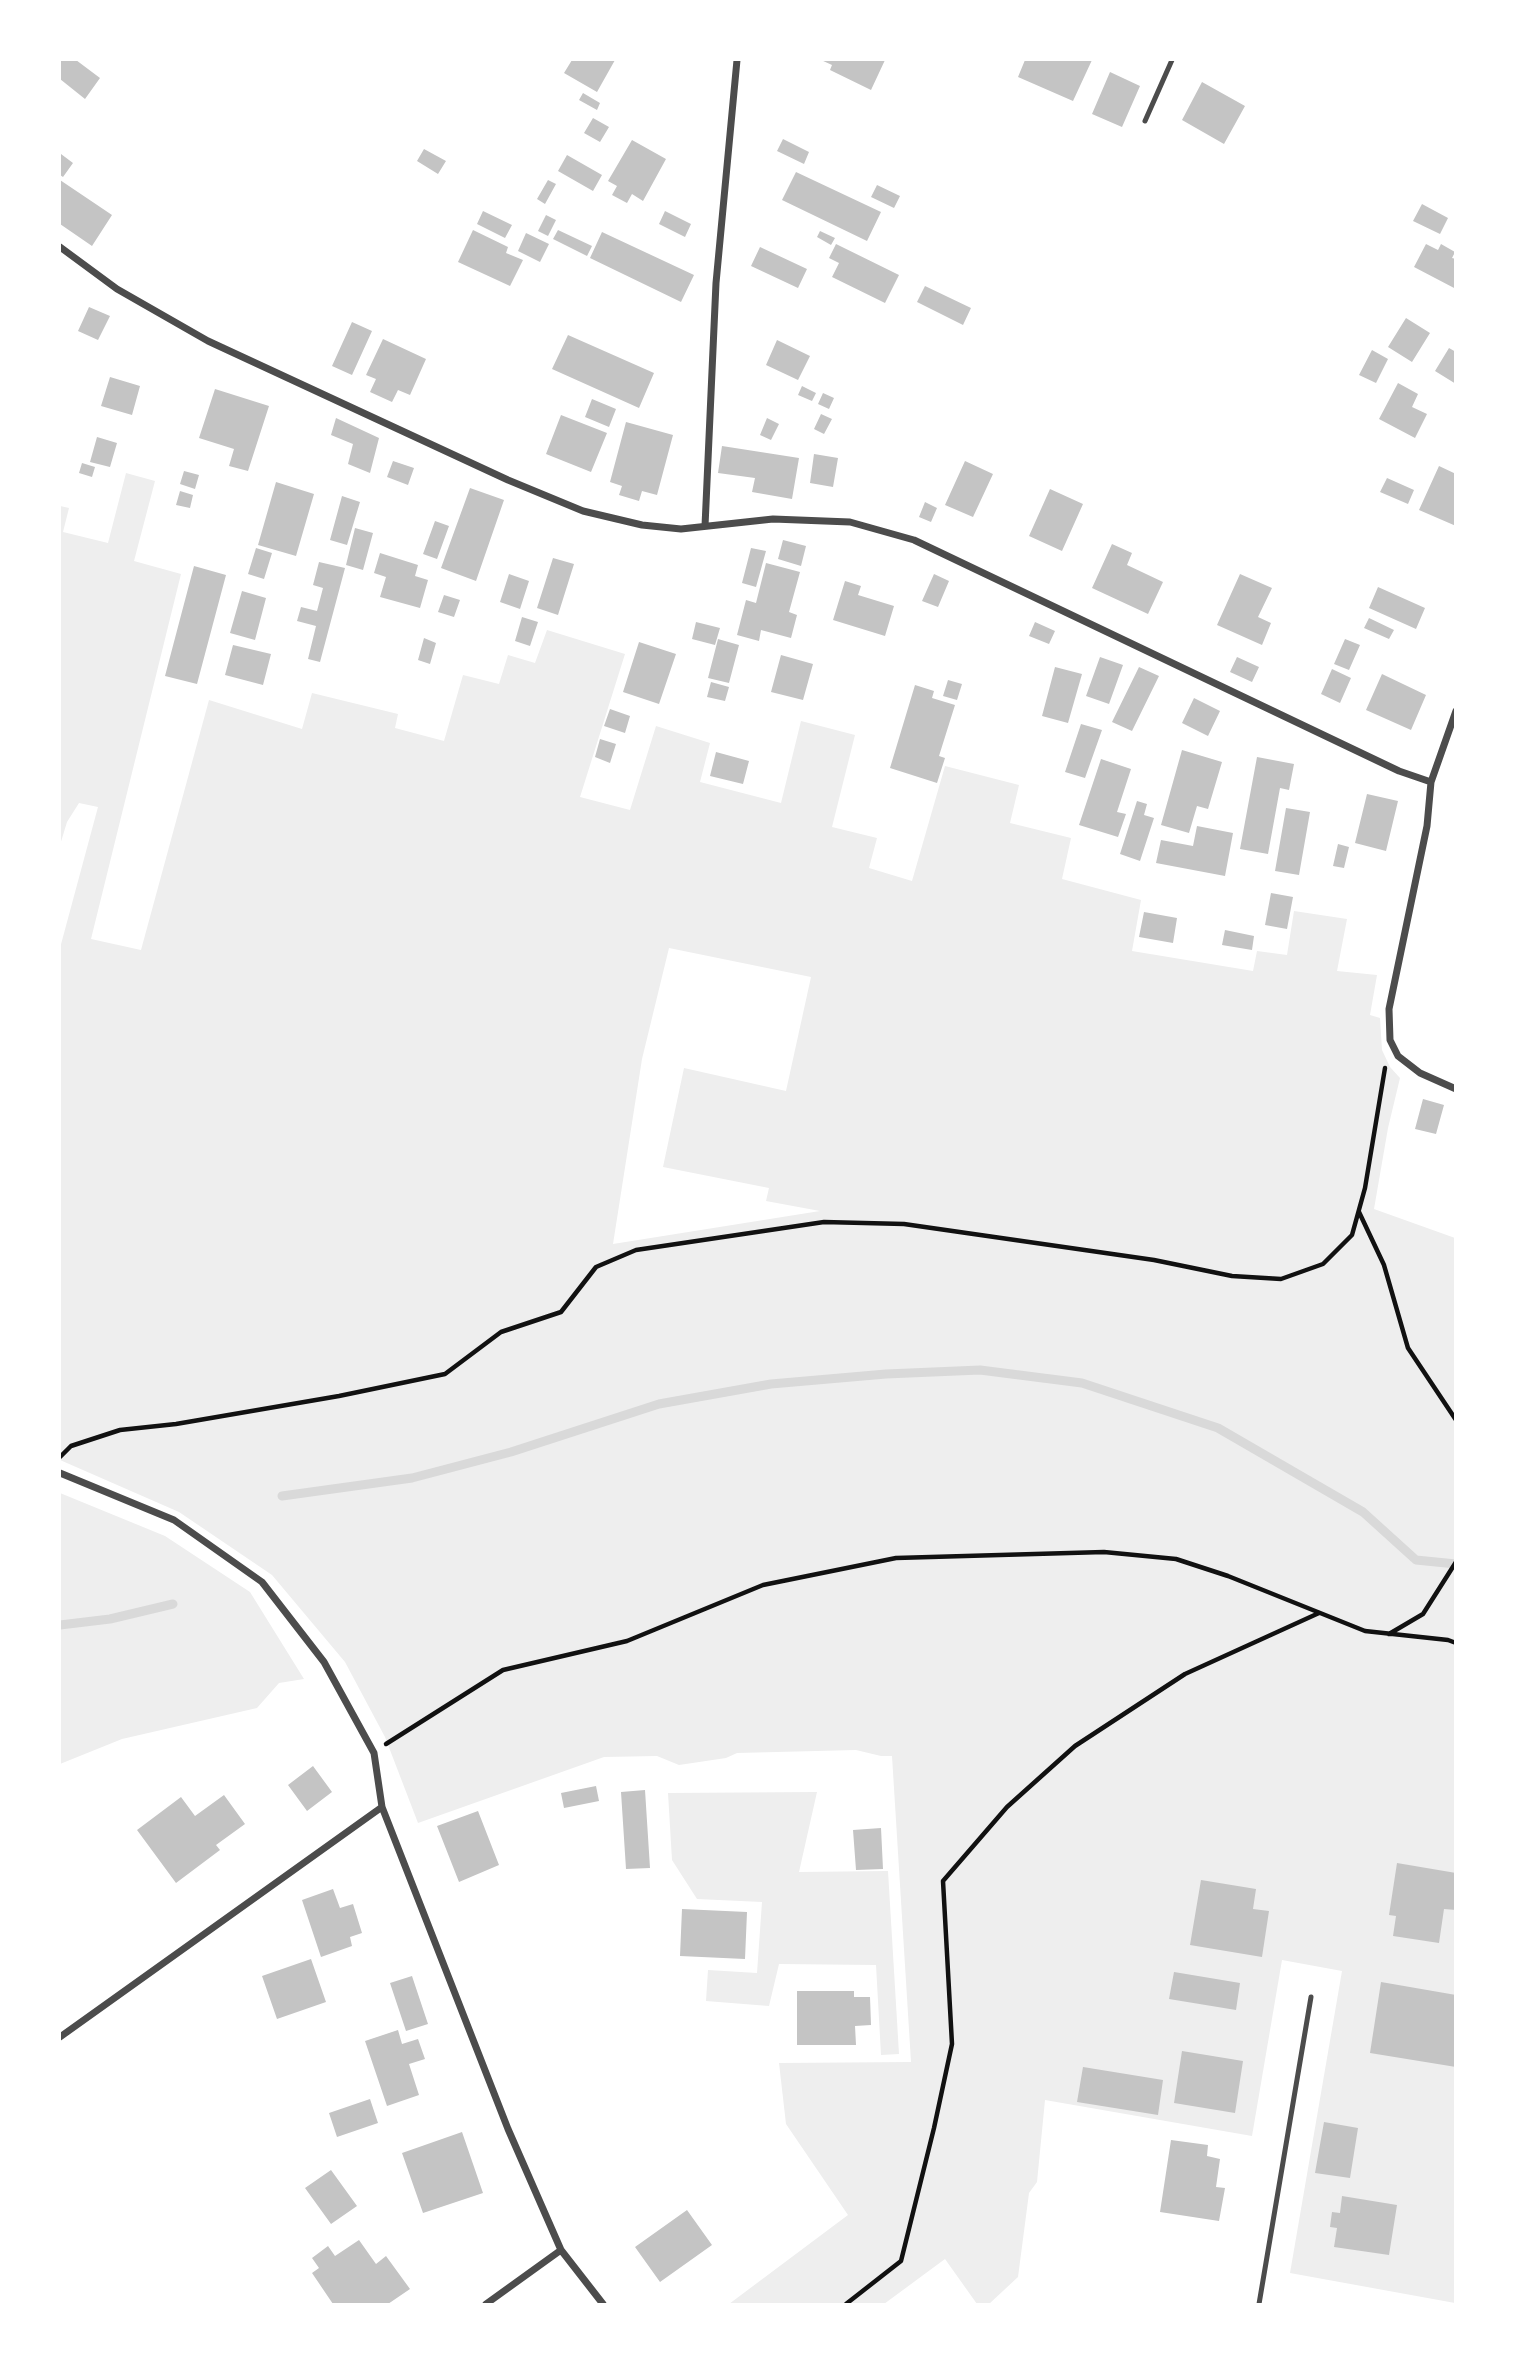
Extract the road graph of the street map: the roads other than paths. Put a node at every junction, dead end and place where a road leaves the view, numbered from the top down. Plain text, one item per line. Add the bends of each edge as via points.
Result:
1 (737, 60) edge
2 (1172, 60) edge
3 (1146, 121) dead end
4 (60, 247) edge
5 (705, 526) junction
6 (1455, 712) edge
7 (1431, 782) junction
8 (1455, 1089) edge
9 (60, 1473) edge
10 (382, 1807) junction
11 (1311, 1997) dead end
12 (60, 2037) edge
13 (561, 2250) junction
14 (486, 2305) edge
15 (603, 2305) edge
16 (1259, 2305) edge

1 - 5 street via 716,283
2 - 3 lane
4 - 5 street via 117,289 208,341 508,480 583,511 642,526
5 - 7 street via 773,519 850,523 914,540 1399,771
6 - 7 street
7 - 8 street via 1427,826 1389,1009 1390,1040 1398,1056 1420,1073
9 - 10 street via 174,1520 262,1582 324,1662 374,1753
10 - 12 street
10 - 13 street via 508,2129
11 - 16 lane
13 - 14 street
13 - 15 street

